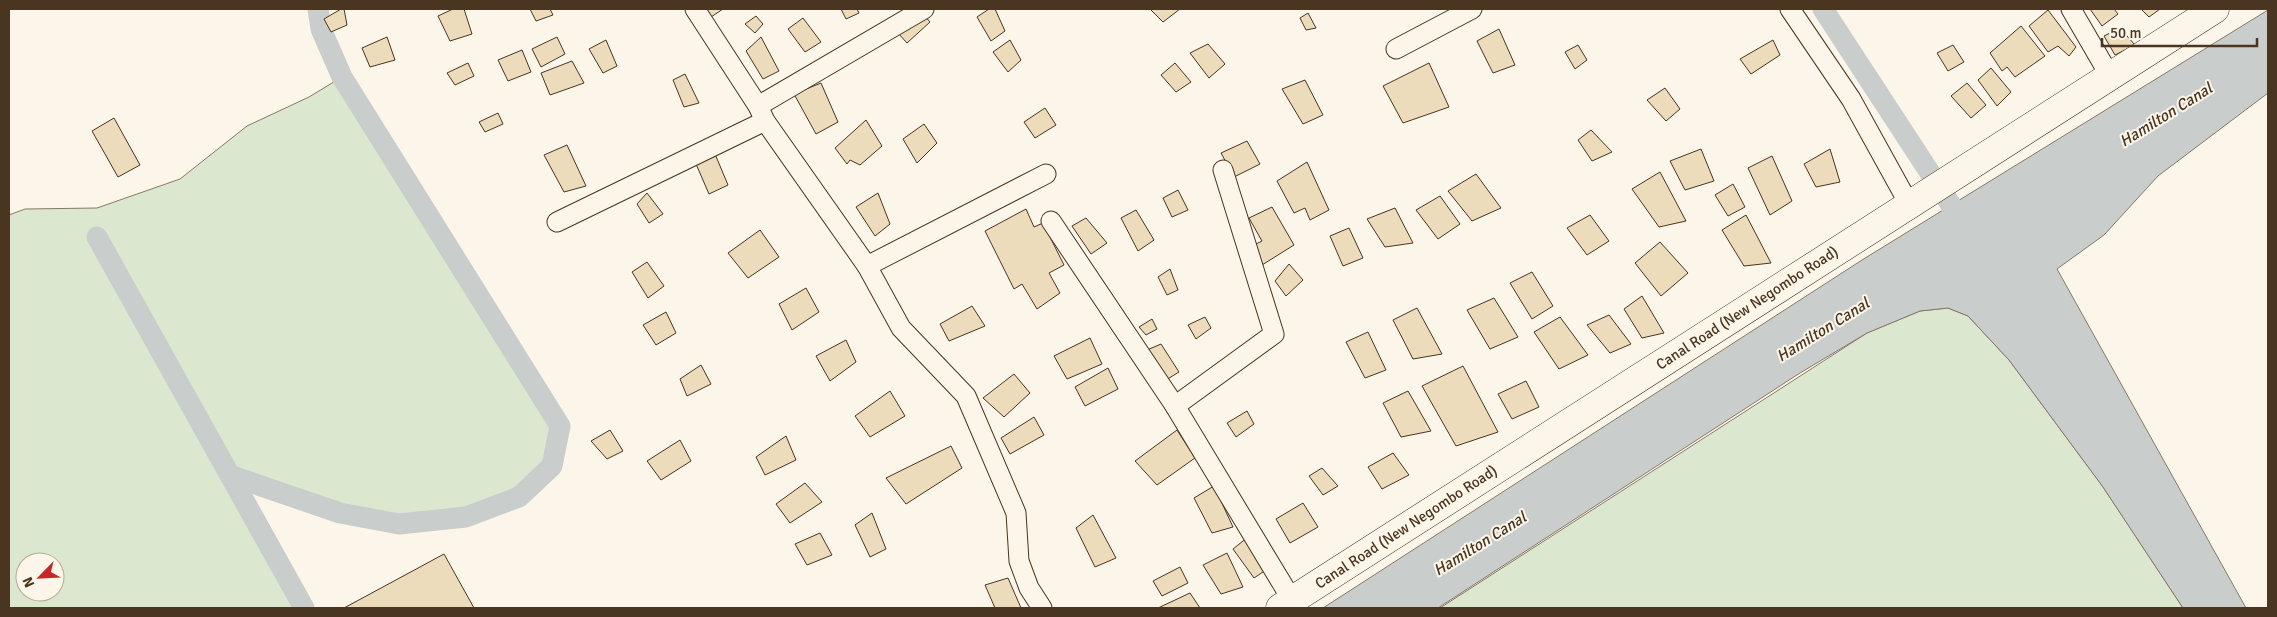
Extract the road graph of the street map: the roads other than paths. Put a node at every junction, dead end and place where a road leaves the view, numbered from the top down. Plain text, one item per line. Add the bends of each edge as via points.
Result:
1 (695, 9) edge
2 (924, 9) edge
3 (1472, 9) edge
4 (1790, 9) edge
5 (2071, 9) edge
6 (2215, 9) edge
7 (1396, 49) dead end
8 (2110, 76) junction
9 (761, 113) junction
10 (1223, 170) dead end
11 (1046, 174) dead end
12 (1913, 202) junction
13 (1052, 221) dead end
14 (557, 222) dead end
15 (867, 266) junction
16 (1175, 406) junction
17 (1286, 604) edge
18 (1042, 608) edge

1 - 9 street
2 - 9 street
3 - 7 street
4 - 12 street via 1851,99
5 - 8 street
6 - 8 main road, Canal Road (New Negombo Road)
8 - 12 main road, Canal Road (New Negombo Road)
9 - 14 street
9 - 15 street
10 - 16 street via 1274,334
11 - 15 street
12 - 17 main road, Canal Road (New Negombo Road)
13 - 16 street
15 - 18 street via 902,328 966,396 1016,513 1018,561
16 - 17 street

